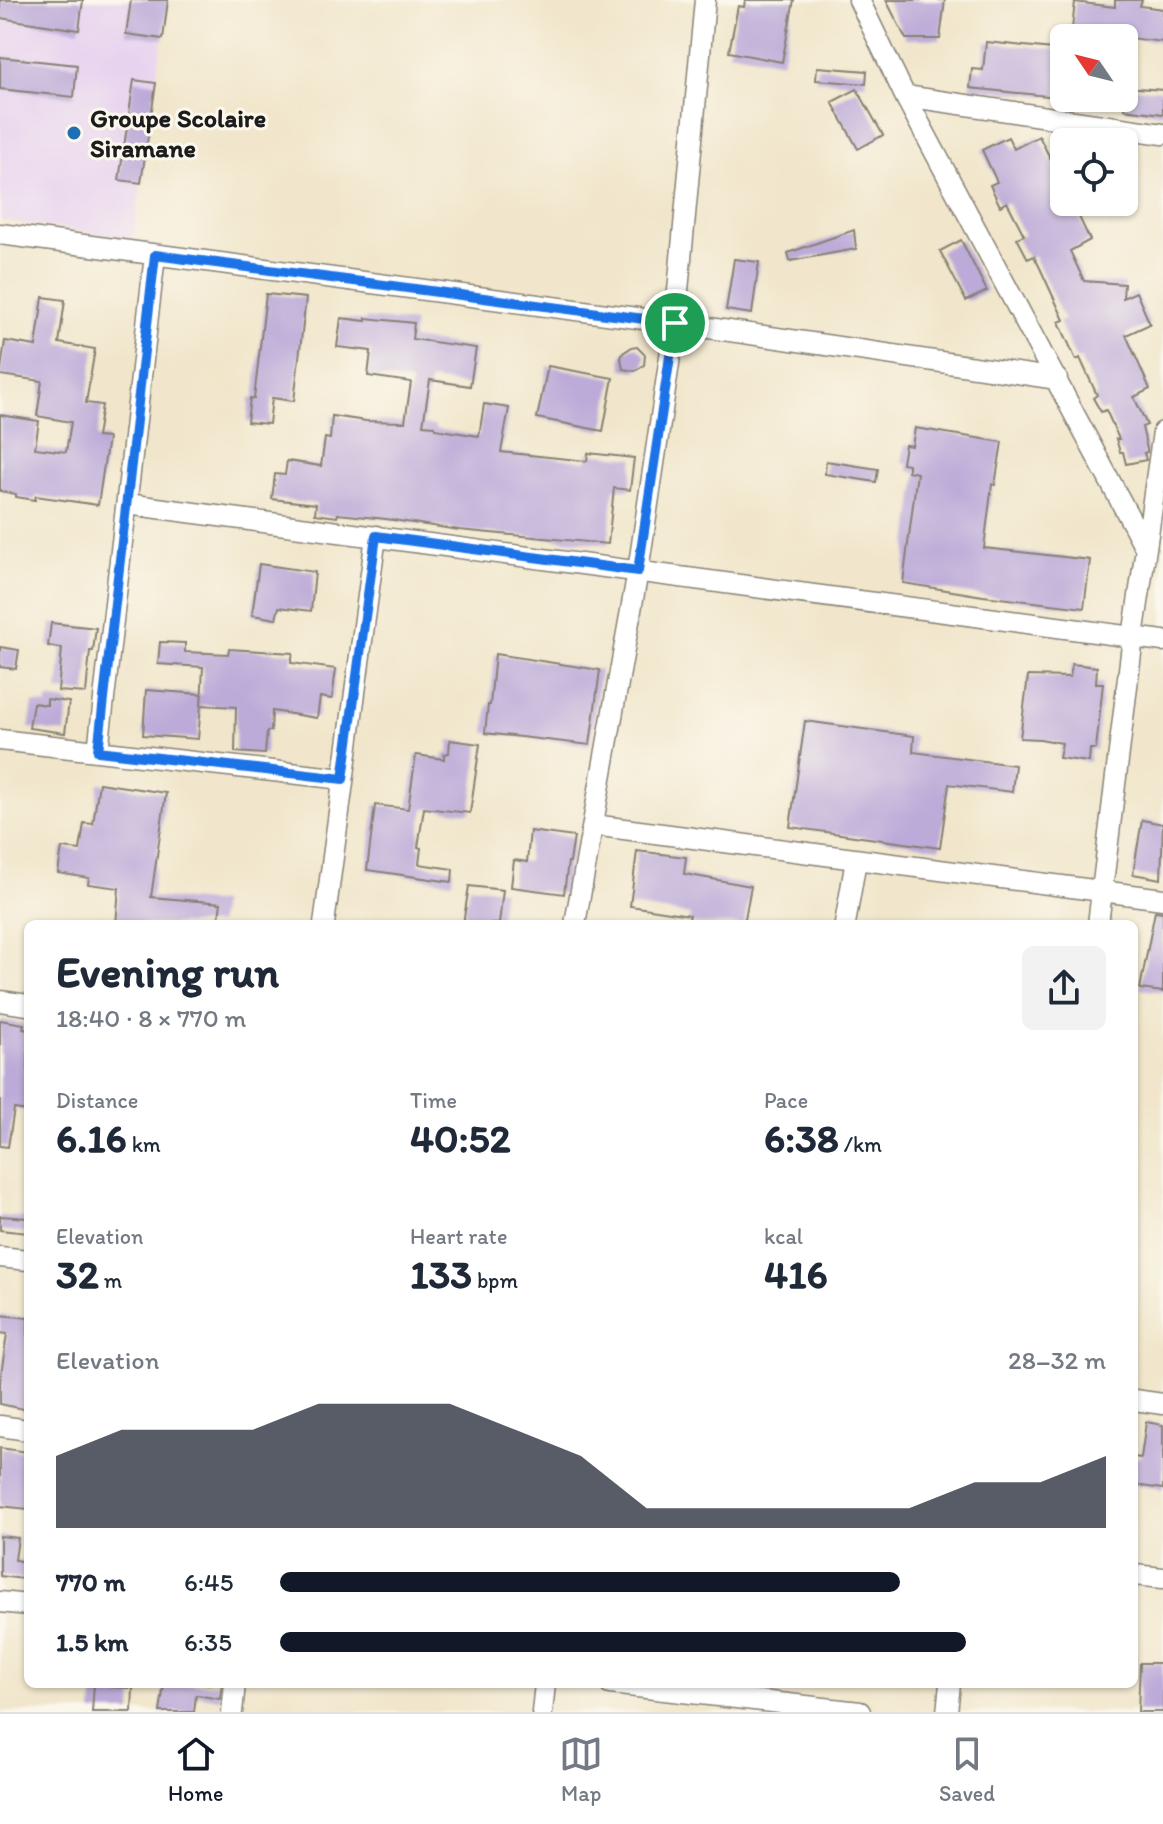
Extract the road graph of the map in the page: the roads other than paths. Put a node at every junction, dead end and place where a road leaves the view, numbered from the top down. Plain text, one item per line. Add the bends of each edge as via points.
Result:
1 (705, 0) edge
2 (859, 0) edge
3 (905, 96) junction
4 (1163, 134) edge
5 (0, 234) edge
6 (155, 255) junction
7 (675, 323) junction
8 (1057, 379) junction
9 (1163, 432) edge
10 (127, 504) junction
11 (376, 536) junction
12 (1145, 547) junction
13 (638, 571) junction
14 (1133, 637) junction
15 (1163, 641) edge
16 (0, 740) edge
17 (98, 751) junction
18 (343, 779) junction
19 (593, 825) junction
20 (856, 860) junction
21 (1102, 892) junction
22 (1163, 899) edge
23 (325, 920) edge
24 (576, 920) edge
25 (846, 920) edge
26 (1098, 920) edge
27 (0, 1001) edge
28 (24, 1004) edge
29 (0, 1257) edge
30 (24, 1260) edge
31 (1138, 1401) edge
32 (1163, 1404) edge
33 (0, 1426) edge
34 (24, 1429) edge
35 (1138, 1575) edge
36 (1163, 1578) edge
37 (0, 1602) edge
38 (24, 1605) edge
39 (235, 1688) edge
40 (545, 1688) edge
41 (646, 1688) edge
42 (950, 1688) edge
43 (232, 1712) edge
44 (542, 1712) edge
45 (860, 1712) edge
46 (947, 1712) edge

1 - 7 street
2 - 3 street
3 - 4 street
3 - 8 street
5 - 6 street
6 - 7 street
6 - 10 street
7 - 8 street
7 - 13 street
8 - 12 street
9 - 12 street
10 - 11 street
10 - 17 street
11 - 13 street
11 - 18 street
12 - 14 street
13 - 14 street
13 - 19 street
14 - 15 street
14 - 21 street
16 - 17 street
17 - 18 street
18 - 23 street
19 - 20 street
19 - 24 street
20 - 21 street
20 - 25 street
21 - 22 street
21 - 26 street
27 - 28 street
29 - 30 street
31 - 32 street
33 - 34 street
35 - 36 street
37 - 38 street
39 - 43 street
40 - 44 street
41 - 45 street
42 - 46 street

